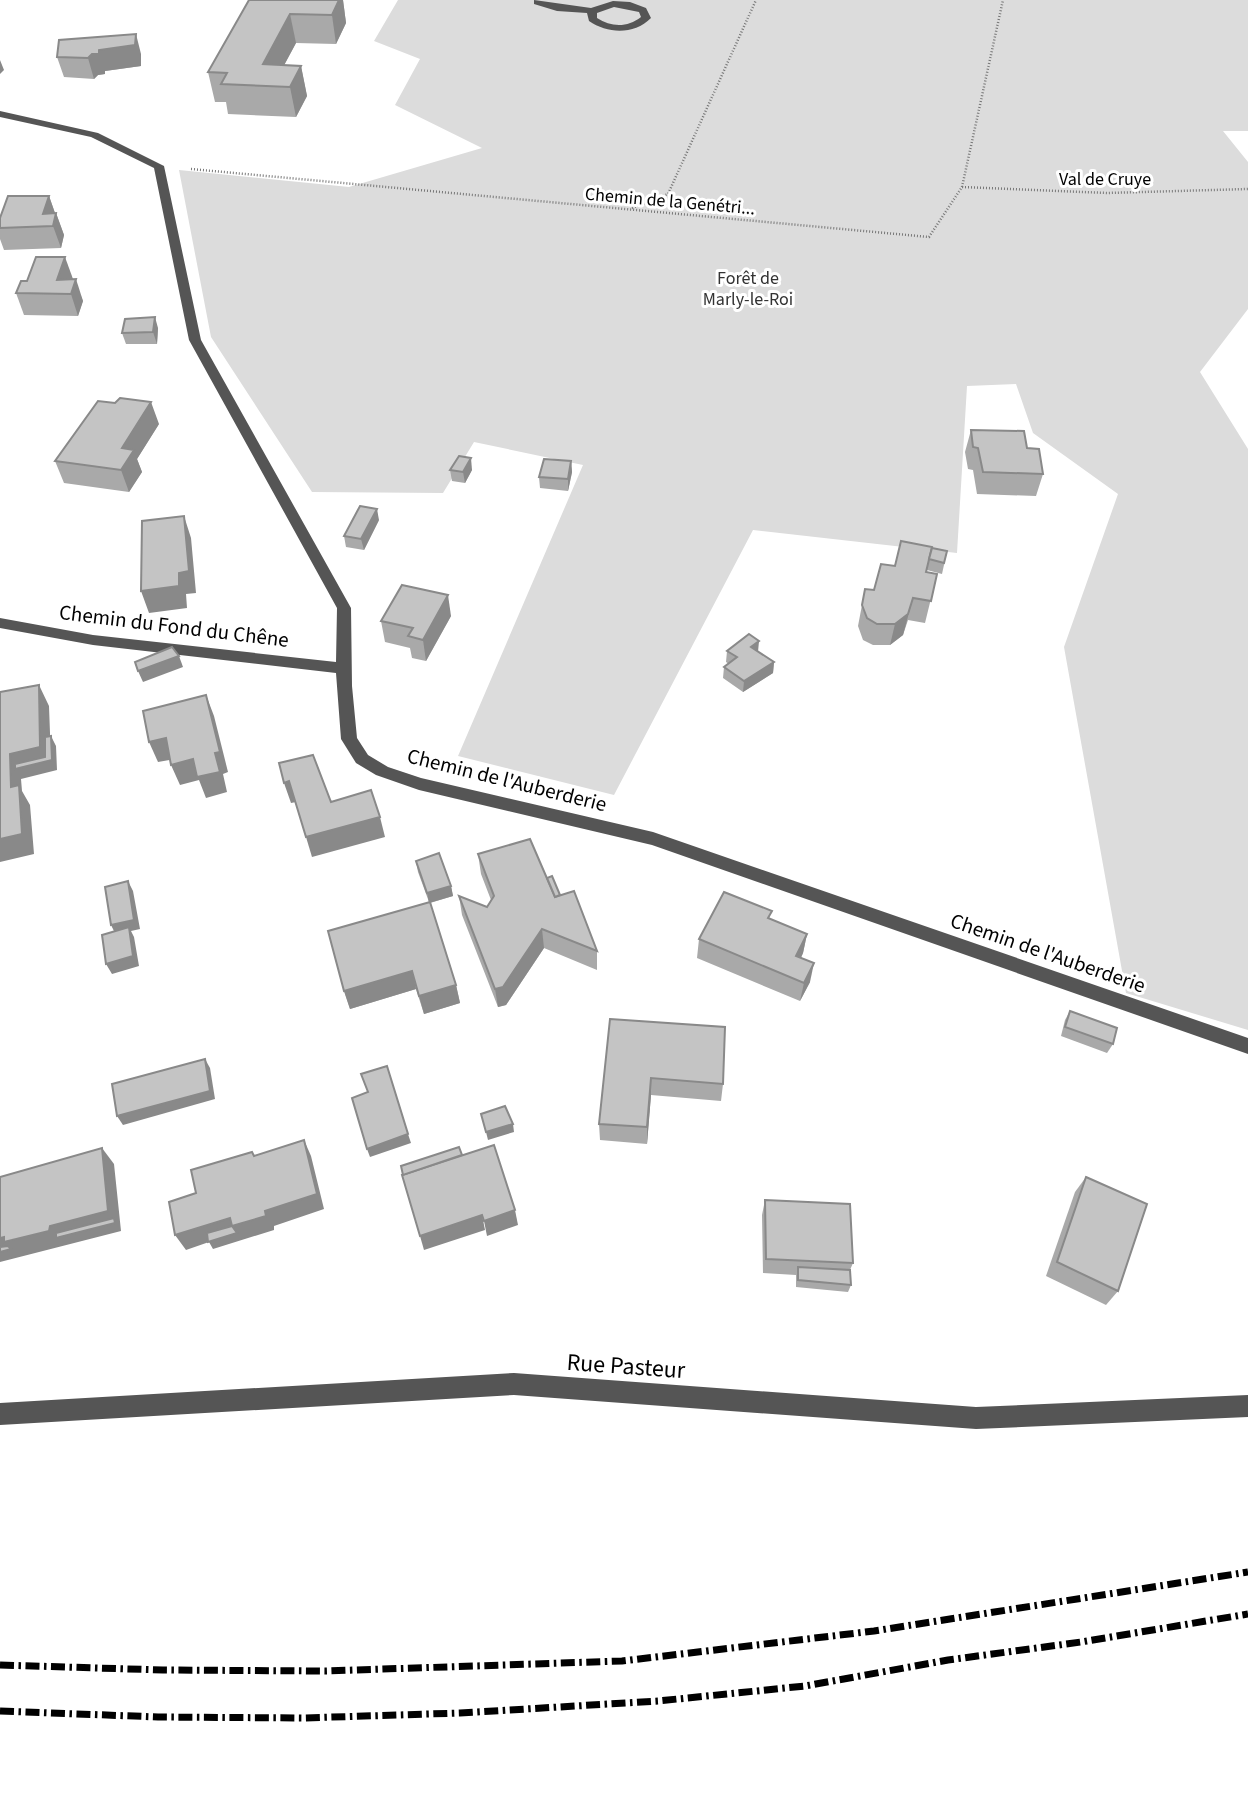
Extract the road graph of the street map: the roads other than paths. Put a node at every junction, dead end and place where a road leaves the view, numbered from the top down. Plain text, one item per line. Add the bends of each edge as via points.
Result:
1 (536, 1) edge
2 (592, 11) junction
3 (0, 114) edge
4 (0, 623) edge
5 (344, 668) junction
6 (1248, 1046) edge
7 (1248, 1406) edge
8 (0, 1413) edge

1 - 2 street
2 - 2 street via 596,23 610,28 637,25 646,18 643,10 630,5 604,5
3 - 5 street, Chemin de l'Auberderie via 94,135 159,166 195,340 344,608
4 - 5 street, Chemin du Fond du Chêne via 93,640
5 - 6 street, Chemin de l'Auberderie via 349,739 362,758 382,771 419,784 653,839
7 - 8 street, Rue Pasteur via 976,1418 514,1384

